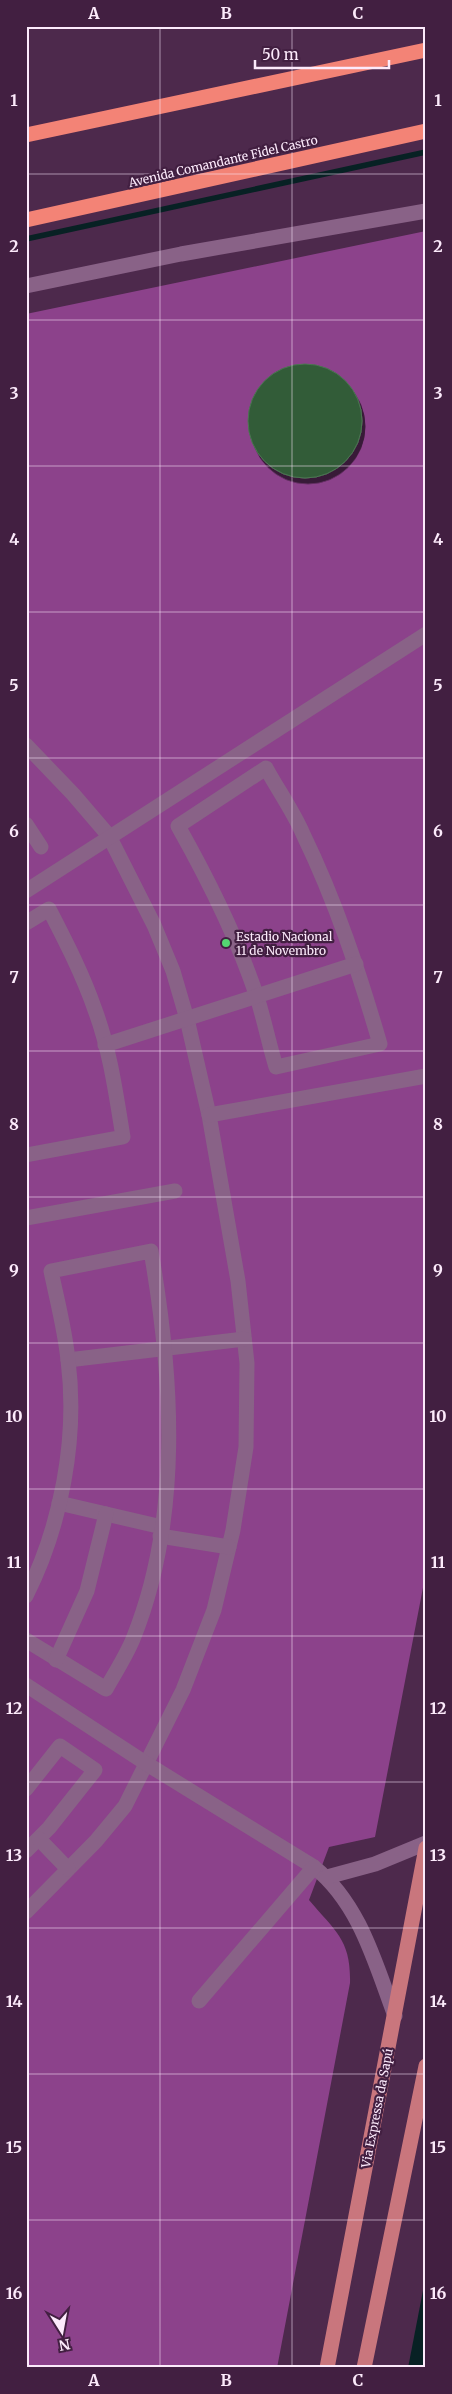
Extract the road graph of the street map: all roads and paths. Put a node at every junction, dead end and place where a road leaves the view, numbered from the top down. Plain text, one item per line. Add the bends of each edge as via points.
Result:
1 (426, 50) edge
2 (426, 131) edge
3 (26, 135) edge
4 (426, 211) edge
5 (26, 220) edge
6 (26, 286) edge
7 (426, 634) edge
8 (29, 752) edge
9 (26, 824) edge
10 (109, 836) junction
11 (41, 847) dead end
12 (26, 891) edge
13 (26, 924) edge
14 (356, 964) junction
15 (257, 997) junction
16 (187, 1019) junction
17 (105, 1046) junction
18 (426, 1076) edge
19 (209, 1115) junction
20 (26, 1155) edge
21 (175, 1191) dead end
22 (26, 1218) edge
23 (244, 1339) junction
24 (165, 1348) junction
25 (68, 1360) junction
26 (59, 1503) junction
27 (106, 1514) junction
28 (161, 1531) junction
29 (229, 1547) junction
30 (26, 1596) edge
31 (26, 1640) edge
32 (56, 1660) junction
33 (26, 1685) edge
34 (147, 1764) junction
35 (26, 1789) edge
36 (39, 1839) junction
37 (426, 1843) edge
38 (426, 1848) edge
39 (26, 1852) edge
40 (314, 1867) junction
41 (68, 1869) junction
42 (327, 1877) junction
43 (26, 1912) edge
44 (199, 2001) dead end
45 (395, 2016) junction
46 (426, 2066) edge
47 (327, 2368) edge
48 (364, 2368) edge

1 - 3 highway
2 - 5 highway, Avenida Comandante Fidel Castro
4 - 6 street via 181,254
7 - 10 street
8 - 10 street
9 - 11 street
10 - 12 street
10 - 16 street via 154,925 173,971
13 - 17 street via 49,909 82,975
14 - 15 street
14 - 15 street via 380,1044 276,1067
14 - 15 street via 303,832 266,768 178,826 209,881
15 - 16 street
16 - 17 street
16 - 19 street
17 - 20 street via 123,1137
18 - 19 street
19 - 23 street via 238,1281
21 - 22 street
23 - 24 street
23 - 29 street via 247,1363 246,1446
24 - 25 street
24 - 25 street via 151,1251 51,1271
24 - 28 street via 169,1421
25 - 26 street via 68,1450
26 - 27 street
26 - 30 street via 38,1573
27 - 28 street
27 - 32 street via 87,1591
28 - 29 street
28 - 32 street via 150,1587 132,1640 106,1690
29 - 34 street via 214,1610 183,1690
31 - 32 street
33 - 34 street
34 - 40 street
34 - 41 street via 124,1806
35 - 36 street via 60,1746 95,1770
36 - 39 street
36 - 41 street
37 - 42 street via 375,1864
38 - 45 main road, Via Expressa da Sapú
40 - 42 street
40 - 44 street
41 - 43 street
42 - 45 street via 361,1927
45 - 47 main road, Via Expressa da Sapú
46 - 48 main road

